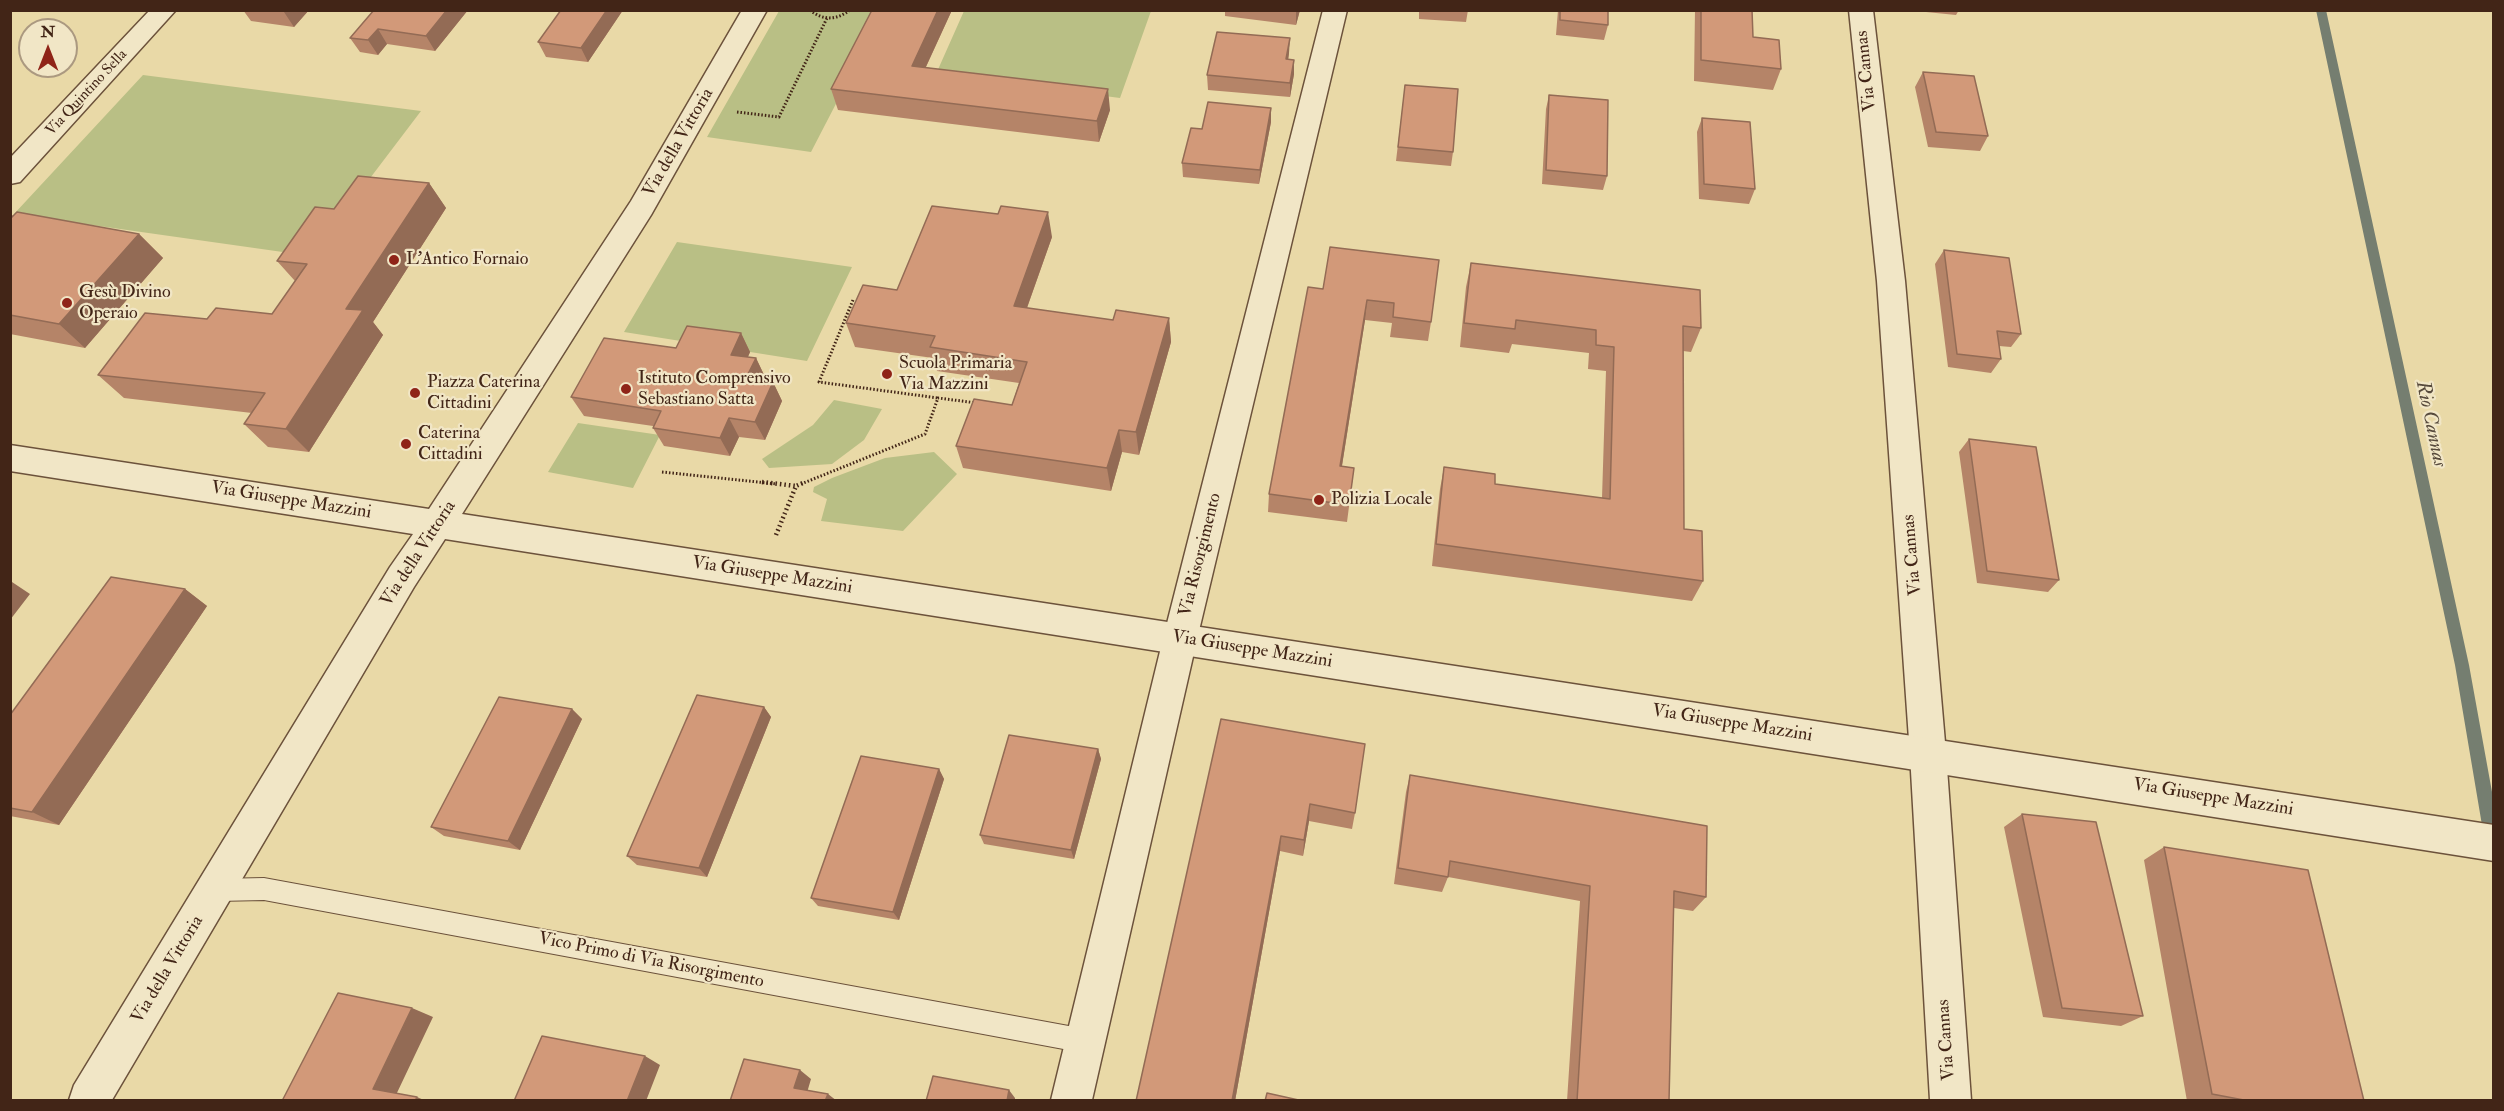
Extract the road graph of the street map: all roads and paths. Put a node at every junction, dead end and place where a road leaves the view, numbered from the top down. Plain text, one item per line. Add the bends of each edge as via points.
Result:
1 (164, 10) edge
2 (755, 10) edge
3 (810, 10) edge
4 (850, 10) edge
5 (1335, 10) edge
6 (1861, 10) edge
7 (827, 18) junction
8 (726, 111) dead end
9 (10, 175) edge
10 (853, 300) dead end
11 (938, 398) junction
12 (986, 405) edge
13 (10, 458) edge
14 (662, 472) dead end
15 (796, 486) junction
16 (437, 525) junction
17 (776, 535) dead end
18 (1180, 639) junction
19 (1928, 754) junction
20 (2493, 843) edge
21 (217, 890) junction
22 (1085, 1041) junction
23 (89, 1101) edge
24 (1071, 1101) edge
25 (1951, 1101) edge

1 - 9 street, Via Quintino Sella
2 - 16 street, Via della Vittoria via 641,208
3 - 7 path
4 - 7 path
5 - 18 street, Via Risorgimento
6 - 19 street, Via Cannas via 1891,281
7 - 8 path via 779,117
10 - 11 path via 819,382
11 - 12 path
11 - 15 path via 925,434
13 - 16 street, Via Giuseppe Mazzini
14 - 15 path
15 - 17 path
16 - 18 street, Via Giuseppe Mazzini
16 - 21 street, Via della Vittoria
18 - 19 street, Via Giuseppe Mazzini
18 - 22 street, Via Risorgimento
19 - 20 street, Via Giuseppe Mazzini
19 - 25 street, Via Cannas
21 - 22 lane, Vico Primo di Via Risorgimento via 264,889
21 - 23 street, Via della Vittoria
22 - 24 street, Via Risorgimento

